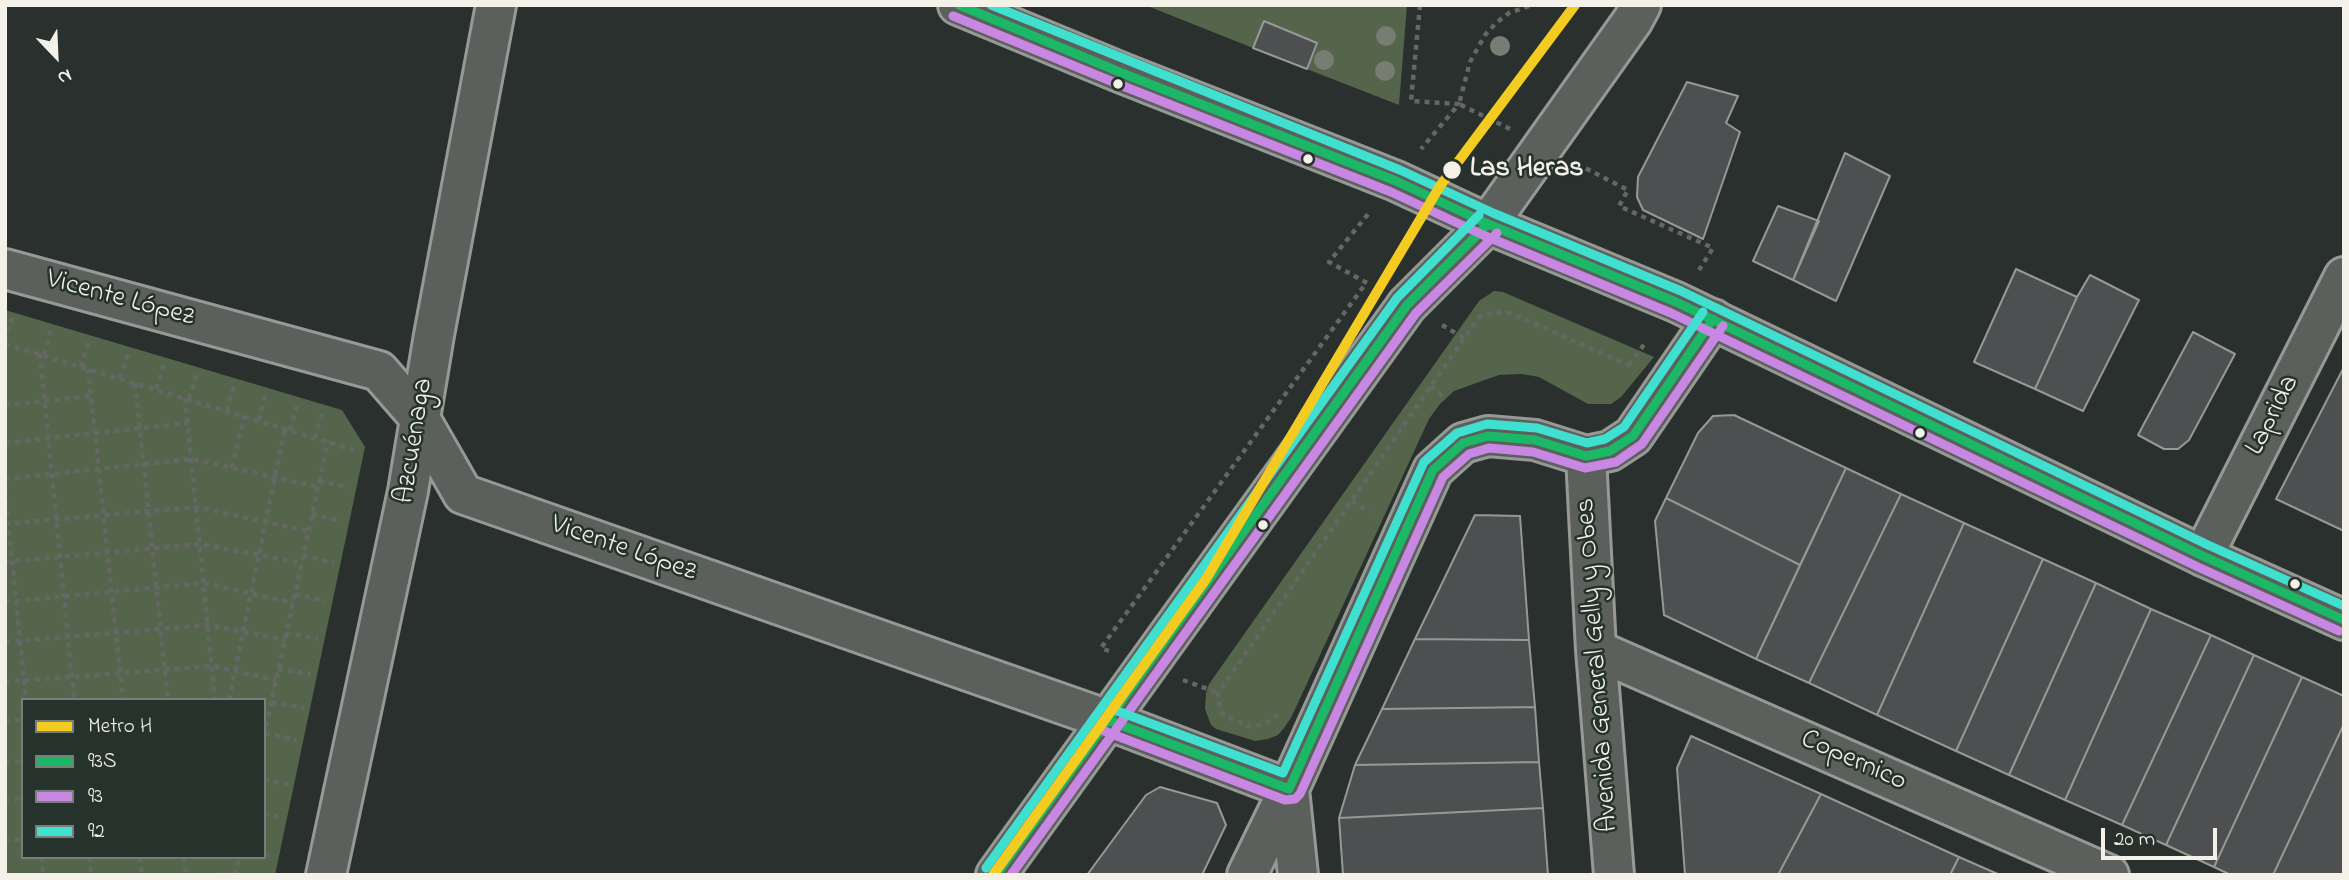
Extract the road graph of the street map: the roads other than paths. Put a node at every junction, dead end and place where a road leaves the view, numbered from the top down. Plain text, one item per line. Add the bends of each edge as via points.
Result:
1 (496, 5) edge
2 (958, 5) edge
3 (1641, 5) edge
4 (1488, 224) junction
5 (5, 269) edge
6 (2344, 277) edge
7 (1713, 319) junction
8 (419, 417) junction
9 (1586, 456) junction
10 (2203, 556) junction
11 (2344, 620) edge
12 (1596, 650) junction
13 (1108, 720) junction
14 (1289, 789) junction
15 (326, 875) edge
16 (996, 875) edge
17 (1247, 875) edge
18 (1298, 875) edge
19 (1614, 875) edge
20 (2109, 875) edge

1 - 8 street, Azcuénaga
2 - 4 street via 1396,181
3 - 4 street
4 - 7 street
4 - 13 street via 1407,305
5 - 8 street, Vicente López via 379,371
6 - 10 street, Laprida
7 - 9 street via 1633,436 1609,451
7 - 10 street
8 - 13 street, Vicente López via 463,494
8 - 15 street, Azcuénaga via 408,491
9 - 12 street, Avenida General Gelly y Obes
9 - 14 street via 1535,440 1488,436 1463,443 1433,470
10 - 11 street
12 - 19 street, Avenida General Gelly y Obes
12 - 20 street, Copernico
13 - 14 street, Vicente López
13 - 16 street
14 - 17 street
14 - 18 street

